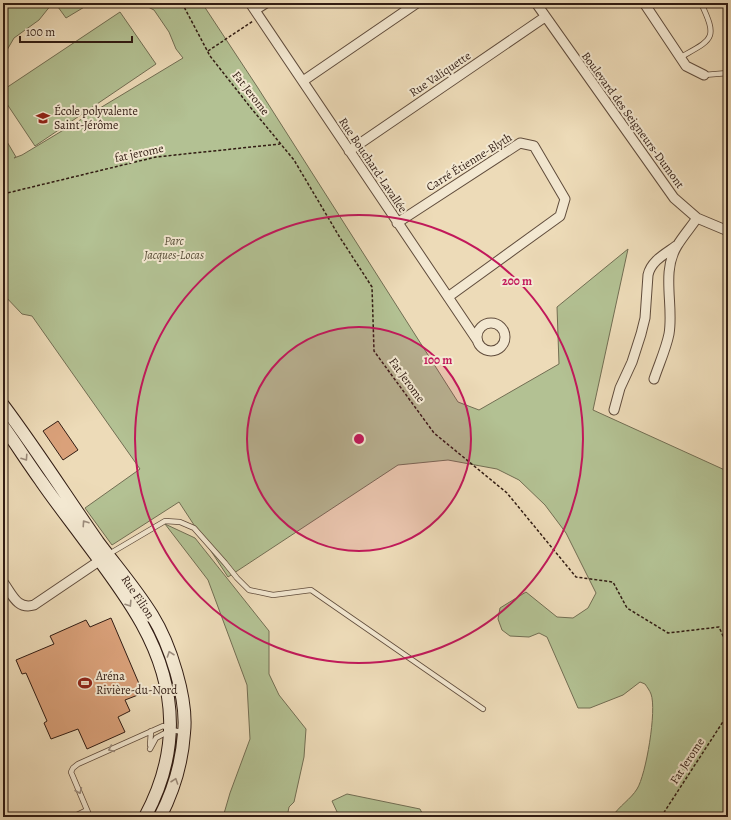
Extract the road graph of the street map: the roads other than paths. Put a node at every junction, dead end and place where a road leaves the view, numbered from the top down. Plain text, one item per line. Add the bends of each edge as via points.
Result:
1 (266, 3) edge
2 (417, 3) edge
3 (536, 3) edge
4 (644, 3) edge
5 (701, 3) edge
6 (255, 10) edge
7 (545, 17) junction
8 (680, 57) junction
9 (728, 73) edge
10 (704, 75) joint
11 (303, 82) junction
12 (349, 151) junction
13 (697, 218) junction
14 (398, 223) junction
15 (728, 231) edge
16 (676, 246) junction
17 (448, 297) junction
18 (477, 340) dead end
19 (654, 378) dead end
20 (3, 405) edge
21 (614, 410) dead end
22 (3, 426) edge
23 (103, 558) junction
24 (3, 582) edge
25 (483, 709) dead end
26 (171, 730) junction
27 (151, 731) junction
28 (185, 732) junction
29 (87, 810) junction
30 (73, 817) edge
31 (90, 817) edge
32 (145, 817) edge
33 (160, 817) edge

1 - 6 street
2 - 11 street
3 - 7 street, Boulevard des Seigneurs-Dumont
4 - 8 street
5 - 8 lane via 712,31 703,44
6 - 11 street, Rue Bouchard-Lavallée
7 - 12 street, Rue Valiquette
7 - 13 street, Boulevard des Seigneurs-Dumont via 674,198
8 - 10 street via 686,66
9 - 10 lane
11 - 12 street, Rue Bouchard-Lavallée
12 - 14 street, Rue Bouchard-Lavallée
13 - 15 street, Boulevard des Seigneurs-Dumont
13 - 16 street
14 - 17 street, Rue Bouchard-Lavallée
14 - 17 street, Carré Étienne-Blyth via 520,143 534,146 565,199 560,216
16 - 19 street via 669,276 669,334
16 - 21 street via 650,269 641,334
17 - 18 street, Rue Bouchard-Lavallée
23 -> 20 street, Rue Filion via 22,430
22 -> 23 street, Rue Filion via 41,481
23 - 24 street via 28,607 19,604
23 - 25 lane via 165,521 180,522 194,528 250,590 273,595 311,590
23 -> 26 street, Rue Filion via 156,652 165,679
28 -> 23 street, Rue Filion via 184,709 177,672 167,644 126,577
26 - 27 lane via 163,726
26 - 27 lane via 156,738 150,749
26 - 28 lane
26 - 32 street, Rue Filion via 162,780
27 -> 29 lane via 73,768 71,772
33 -> 28 street, Rue Filion via 179,770
29 - 30 lane
29 - 31 lane

